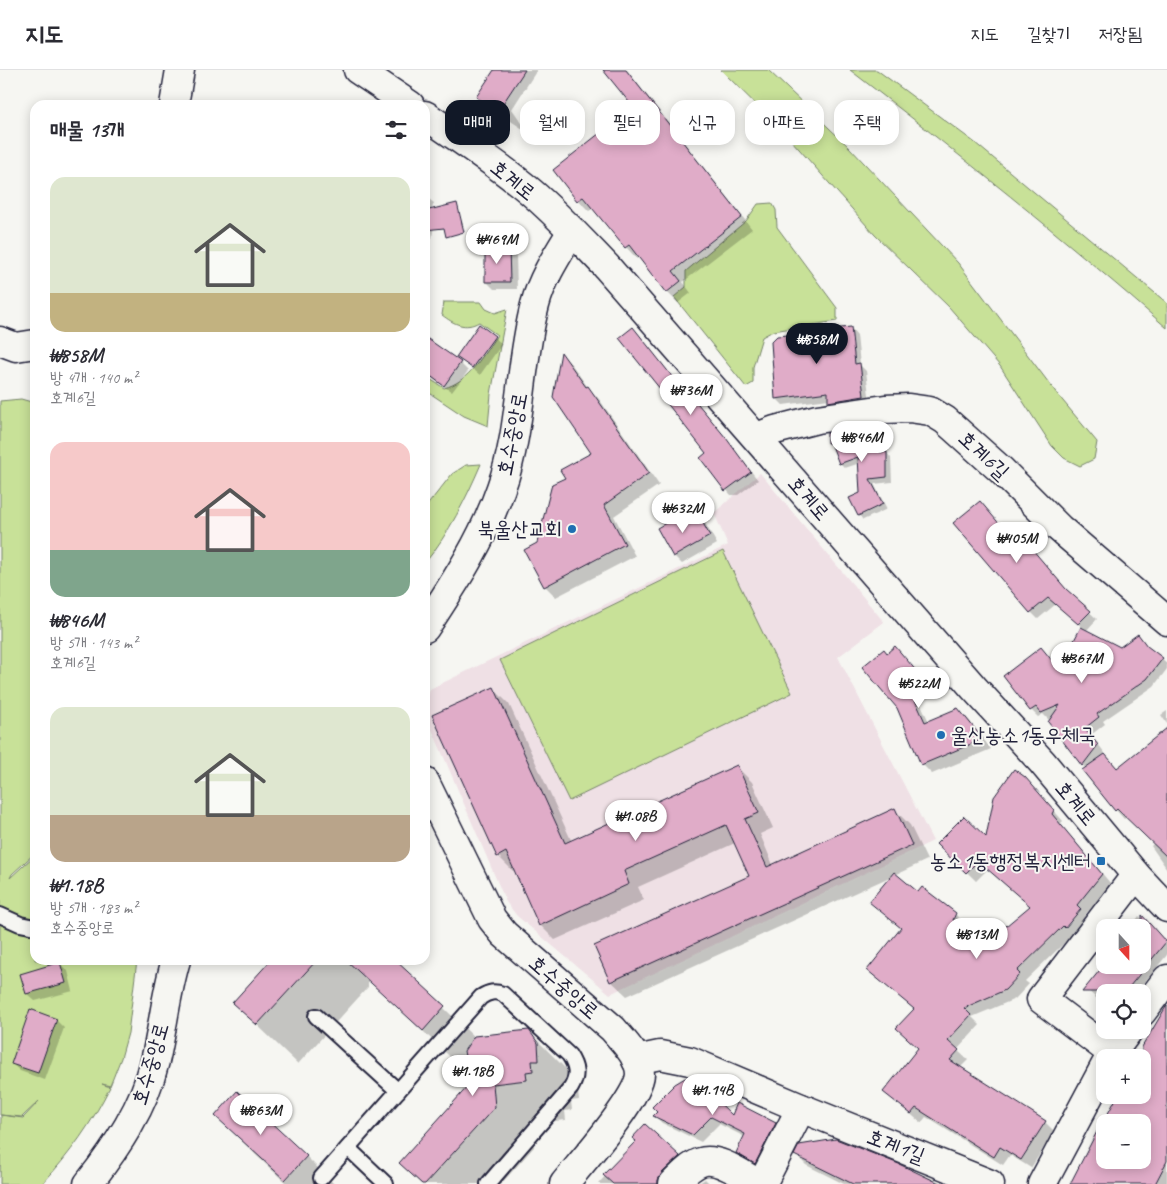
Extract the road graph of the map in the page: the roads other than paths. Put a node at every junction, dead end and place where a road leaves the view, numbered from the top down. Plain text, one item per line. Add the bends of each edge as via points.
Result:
1 (180, 70) edge
2 (358, 70) edge
3 (175, 100) edge
4 (403, 100) edge
5 (430, 118) edge
6 (572, 231) junction
7 (0, 341) edge
8 (30, 345) edge
9 (757, 437) junction
10 (430, 621) edge
11 (1167, 621) edge
12 (430, 792) edge
13 (1136, 876) junction
14 (1167, 908) edge
15 (0, 915) edge
16 (30, 925) edge
17 (175, 965) edge
18 (1167, 979) edge
19 (1151, 1000) edge
20 (316, 1016) dead end
21 (1097, 1049) edge
22 (636, 1060) junction
23 (1096, 1083) edge
24 (398, 1091) junction
25 (800, 1108) junction
26 (348, 1148) junction
27 (321, 1178) dead end
28 (88, 1184) edge
29 (386, 1184) edge
30 (488, 1184) edge
31 (564, 1184) edge
32 (673, 1184) edge
33 (760, 1184) edge
34 (990, 1184) edge
35 (1042, 1184) edge

1 - 3 street
2 - 4 street
5 - 6 street, 호계로 via 532,192
6 - 9 street, 호계로
6 - 10 street, 호수중앙로 via 550,267 535,304 502,488 482,534
7 - 8 street via 16,347
9 - 11 street, 호계6길 via 817,418 901,408 930,411 945,420 1059,528
9 - 13 street, 호계로 via 1042,762
12 - 22 street, 호수중앙로 via 492,919 504,934 613,1029
13 - 14 street, 호계로
13 - 21 street via 1041,1000
15 - 16 lane
17 - 28 street, 호수중앙로 via 155,1063 138,1109 111,1155
18 - 19 street
20 - 24 lane
22 - 25 street, 호계1길 via 660,1055 690,1061
22 - 31 street via 640,1074 636,1090
23 - 35 street
24 - 26 lane
24 - 30 lane via 488,992 503,994 569,1054 576,1072 571,1088
25 - 33 street
25 - 34 street, 호계1길
26 - 27 lane
26 - 29 lane
32 - 33 street via 702,1162 716,1160

